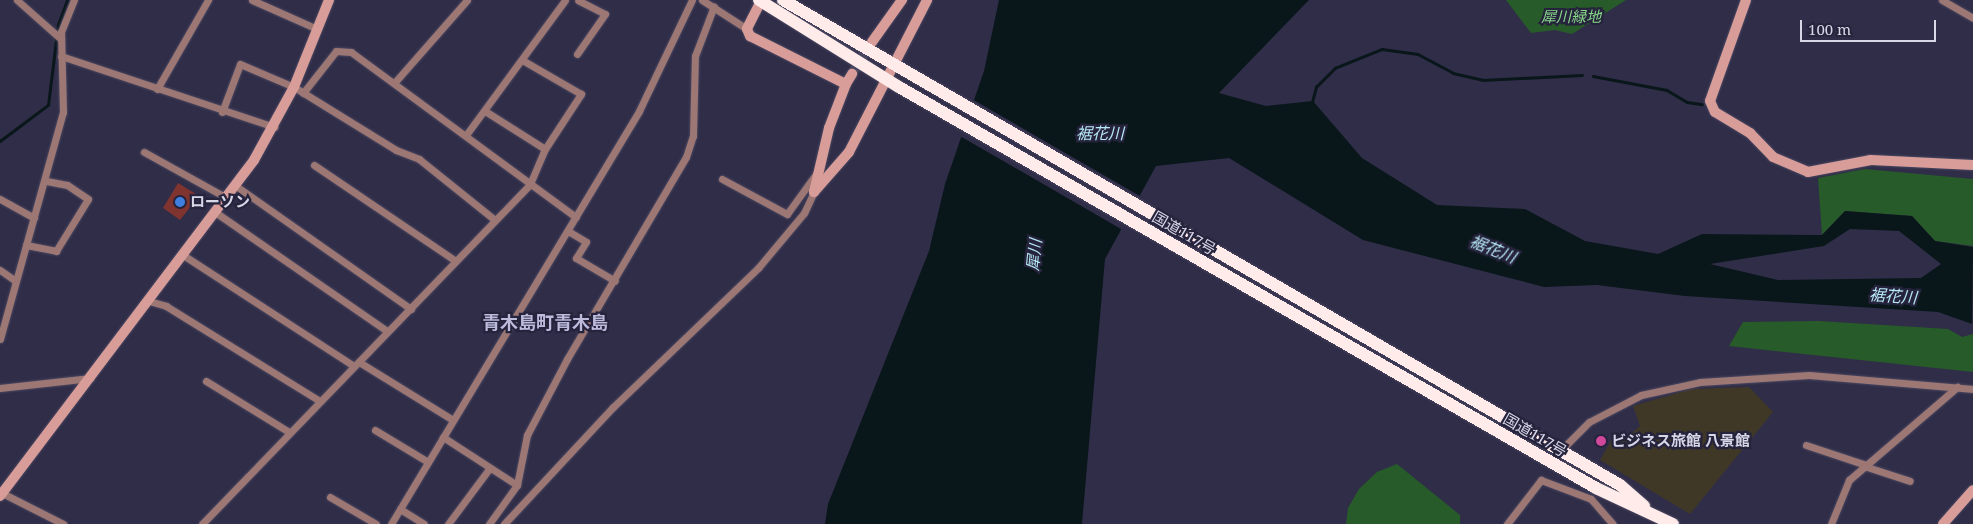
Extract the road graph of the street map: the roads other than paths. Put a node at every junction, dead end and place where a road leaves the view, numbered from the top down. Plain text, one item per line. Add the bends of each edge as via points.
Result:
1 (17, 0) edge
2 (74, 0) edge
3 (208, 0) edge
4 (252, 0) edge
5 (329, 0) edge
6 (467, 0) edge
7 (565, 0) edge
8 (578, 0) edge
9 (692, 0) edge
10 (702, 0) edge
11 (783, 0) edge
12 (902, 0) edge
13 (927, 0) edge
14 (1746, 0) edge
15 (1942, 0) edge
16 (760, 1) edge
17 (714, 6) junction
18 (1973, 18) edge
19 (318, 28) junction
20 (747, 29) junction
21 (61, 39) junction
22 (872, 42) tunnel mouth
23 (577, 54) dead end
24 (61, 56) junction
25 (522, 60) junction
26 (894, 64) junction
27 (852, 74) tunnel mouth
28 (885, 79) junction
29 (395, 82) junction
30 (846, 84) junction
31 (294, 87) junction
32 (157, 89) junction
33 (303, 93) junction
34 (485, 111) junction
35 (222, 112) junction
36 (274, 128) junction
37 (466, 134) junction
38 (546, 149) junction
39 (144, 152) dead end
40 (314, 165) dead end
41 (1973, 165) edge
42 (820, 170) junction
43 (722, 179) dead end
44 (46, 181) junction
45 (530, 184) junction
46 (236, 186) junction
47 (814, 192) junction
48 (227, 198) junction
49 (1, 203) edge
50 (215, 212) junction
51 (576, 217) junction
52 (34, 218) junction
53 (495, 220) junction
54 (568, 231) junction
55 (26, 245) junction
56 (183, 255) junction
57 (456, 261) junction
58 (0, 270) edge
59 (615, 281) junction
60 (16, 282) junction
61 (149, 301) junction
62 (411, 309) junction
63 (387, 331) junction
64 (0, 339) edge
65 (357, 364) junction
66 (90, 378) junction
67 (206, 381) dead end
68 (1957, 387) junction
69 (0, 388) edge
70 (1973, 389) edge
71 (320, 401) junction
72 (453, 420) junction
73 (375, 430) dead end
74 (290, 432) junction
75 (443, 437) junction
76 (1567, 444) dead end
77 (1806, 445) dead end
78 (428, 462) junction
79 (1865, 466) junction
80 (489, 469) junction
81 (1603, 476) junction
82 (1910, 481) dead end
83 (517, 485) junction
84 (1973, 490) edge
85 (1, 494) edge
86 (1593, 494) junction
87 (330, 497) dead end
88 (400, 509) junction
89 (1648, 510) junction
90 (63, 524) edge
91 (202, 524) edge
92 (376, 524) edge
93 (391, 524) edge
94 (424, 524) edge
95 (448, 524) edge
96 (488, 524) edge
97 (504, 524) edge
98 (1507, 524) edge
99 (1614, 524) edge
100 (1673, 524) edge
101 (1831, 524) edge
102 (1943, 524) edge

1 - 21 street
2 - 21 street
3 - 32 street
4 - 19 street
5 - 19 street
6 - 29 street
7 - 25 street
8 - 23 street via 605,14
9 - 51 street via 639,111
10 - 17 street
11 - 26 highway, 国道117号
12 - 22 street
13 - 26 street
14 - 41 street via 1710,100 1715,112 1750,133 1773,157 1808,172 1871,160
15 - 18 street
16 - 20 street
16 - 28 highway, 国道117号
17 - 20 street
17 - 59 street via 695,56 693,136 686,157
19 - 31 street
20 - 30 street via 750,36
21 - 24 street
24 - 32 street
24 - 44 street via 63,112
25 - 34 street
25 - 38 street via 581,94
26 - 28 street
26 - 81 highway, 国道117号
27 - 30 street
28 - 47 street via 849,152
28 - 86 highway, 国道117号 via 1544,458
29 - 33 street via 351,52 336,51
29 - 37 street
30 - 42 street via 829,128
31 - 33 street
31 - 35 street via 240,64
31 - 36 street
32 - 35 street
33 - 53 street via 396,150 419,158
34 - 37 street
34 - 38 street
35 - 36 street
36 - 46 street
37 - 45 street
38 - 45 street
39 - 48 street
40 - 57 street
42 - 43 street via 786,214
42 - 47 street
44 - 52 street
44 - 55 street via 67,185 88,199 56,251
45 - 51 street
45 - 53 street
46 - 48 street
46 - 62 street
47 - 97 street via 804,214 758,268 613,407
48 - 50 street
49 - 52 street
50 - 56 street
50 - 63 street
51 - 54 street
52 - 55 street
53 - 57 street
54 - 59 street via 586,242 576,258
54 - 72 street
55 - 60 street
56 - 61 street
56 - 65 street
57 - 62 street
58 - 60 street
59 - 83 street via 527,435
60 - 64 street
61 - 66 street
61 - 71 street via 166,306
62 - 63 street
63 - 65 street
65 - 71 street
65 - 72 street
66 - 69 street
66 - 85 street
67 - 74 street
68 - 70 street
68 - 76 street via 1809,375 1700,382 1641,394 1590,422
68 - 79 street
71 - 74 street
72 - 75 street
73 - 78 street
74 - 91 street
75 - 78 street
75 - 80 street
77 - 79 street
78 - 88 street
79 - 82 street
79 - 101 street via 1843,489
80 - 83 street
80 - 95 street
81 - 86 street
81 - 89 highway, 国道117号
83 - 96 street
84 - 102 street
85 - 90 street
86 - 89 highway, 国道117号
86 - 98 street via 1541,480
86 - 99 street
87 - 92 street
88 - 93 street
88 - 94 street
89 - 100 highway

